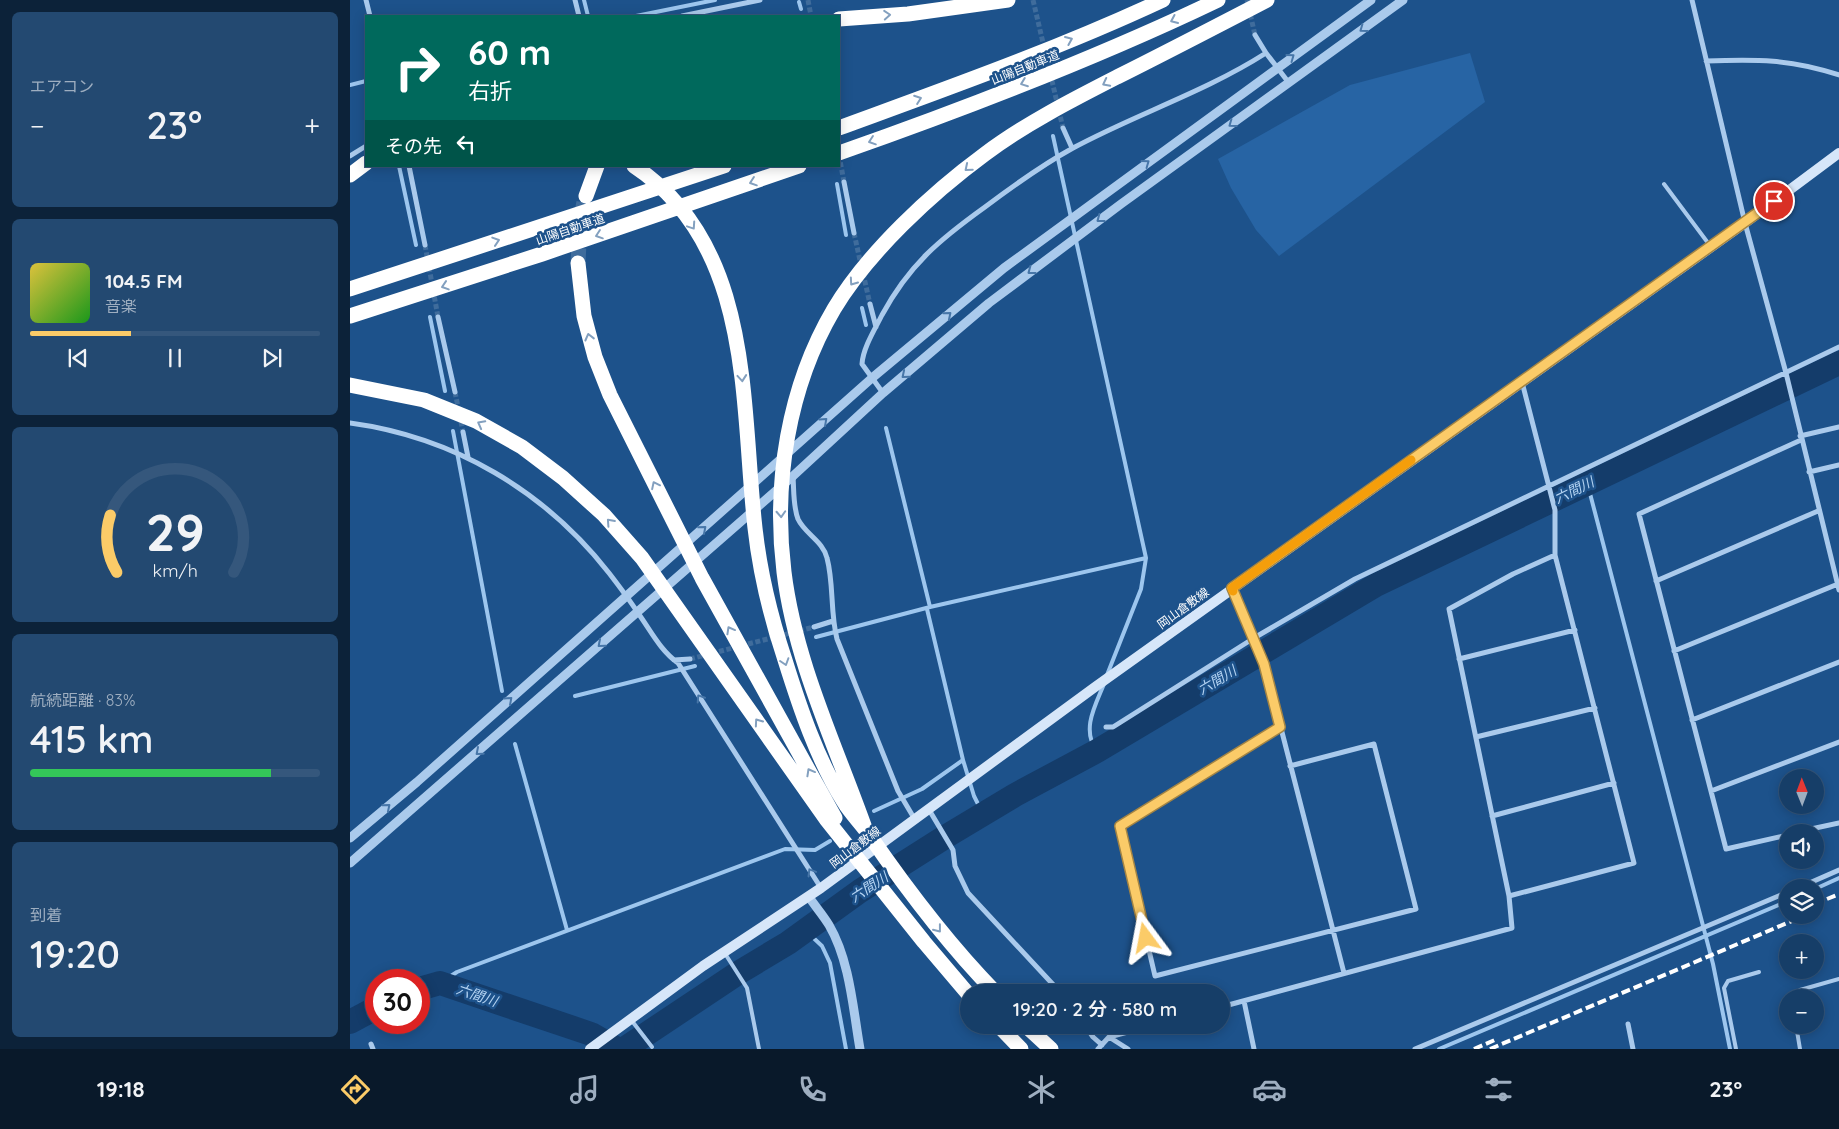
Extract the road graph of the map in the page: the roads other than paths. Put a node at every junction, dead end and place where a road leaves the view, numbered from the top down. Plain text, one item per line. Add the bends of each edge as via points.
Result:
1 (366, 0) edge
2 (575, 0) edge
3 (760, 0) edge
4 (1008, 0) edge
5 (1163, 0) edge
6 (1218, 0) edge
7 (1267, 0) edge
8 (1371, 0) edge
9 (1403, 0) edge
10 (1692, 0) edge
11 (370, 15) edge
12 (579, 15) edge
13 (687, 15) edge
14 (840, 19) edge
15 (1256, 35) tunnel mouth
16 (1266, 53) junction
17 (1706, 61) junction
18 (1278, 68) junction
19 (1839, 75) edge
20 (1289, 83) junction
21 (840, 128) edge
22 (1063, 128) tunnel mouth
23 (365, 147) edge
24 (1072, 148) junction
25 (840, 153) edge
26 (1839, 153) edge
27 (350, 156) edge
28 (365, 164) edge
29 (409, 167) edge
30 (597, 167) edge
31 (635, 167) edge
32 (721, 167) edge
33 (796, 167) edge
34 (350, 175) edge
35 (844, 182) tunnel mouth
36 (1664, 184) dead end
37 (586, 196) tunnel mouth
38 (1745, 223) junction
39 (854, 233) tunnel mouth
40 (425, 245) tunnel mouth
41 (1711, 247) junction
42 (578, 262) tunnel mouth
43 (350, 289) edge
44 (870, 304) tunnel mouth
45 (350, 316) edge
46 (438, 316) tunnel mouth
47 (876, 327) junction
48 (1839, 347) edge
49 (1786, 373) junction
50 (872, 378) junction
51 (1522, 381) junction
52 (350, 386) edge
53 (455, 392) tunnel mouth
54 (884, 393) junction
55 (350, 423) edge
56 (1839, 427) edge
57 (463, 432) tunnel mouth
58 (1800, 438) junction
59 (466, 456) junction
60 (1839, 465) edge
61 (1809, 472) junction
62 (793, 476) junction
63 (1550, 488) junction
64 (1818, 511) junction
65 (1555, 555) junction
66 (1656, 581) junction
67 (1838, 587) edge
68 (1232, 588) junction
69 (627, 596) junction
70 (638, 612) junction
71 (833, 622) junction
72 (814, 627) tunnel mouth
73 (1575, 630) junction
74 (1255, 641) junction
75 (1674, 651) junction
76 (690, 659) tunnel mouth
77 (1459, 659) junction
78 (676, 662) junction
79 (1839, 662) edge
80 (1595, 708) junction
81 (1692, 720) junction
82 (1106, 727) dead end
83 (1280, 727) junction
84 (1476, 737) junction
85 (1839, 742) edge
86 (1290, 766) junction
87 (1614, 783) junction
88 (1711, 791) junction
89 (928, 808) junction
90 (1492, 816) junction
91 (914, 818) junction
92 (1839, 823) edge
93 (1824, 826) edge
94 (866, 831) junction
95 (1779, 837) edge
96 (350, 838) edge
97 (849, 846) junction
98 (350, 863) edge
99 (1839, 870) edge
100 (1818, 879) edge
101 (821, 888) junction
102 (1509, 896) junction
103 (1779, 896) edge
104 (811, 900) junction
105 (1334, 930) junction
106 (724, 952) junction
107 (1759, 972) dead end
108 (1344, 973) junction
109 (1839, 979) edge
110 (960, 984) edge
111 (988, 984) edge
112 (1052, 984) edge
113 (1804, 989) edge
114 (1244, 1001) junction
115 (1230, 1005) edge
116 (634, 1023) junction
117 (1628, 1024) dead end
118 (1007, 1034) edge
119 (1035, 1034) edge
120 (1091, 1034) edge
121 (1120, 1034) edge
122 (1798, 1034) edge
123 (1109, 1037) junction
124 (652, 1047) dead end
125 (1100, 1047) edge
126 (590, 1049) edge
127 (759, 1049) edge
128 (860, 1049) edge
129 (1021, 1049) edge
130 (1051, 1049) edge
131 (1128, 1049) edge
132 (1254, 1049) edge
133 (1415, 1049) edge
134 (1633, 1049) edge
135 (1736, 1049) edge
136 (1800, 1049) edge

1 - 11 street
2 - 12 street
3 - 13 street
14 -> 4 highway via 908,14
21 -> 5 highway, 山陽自動車道 via 1020,60
6 -> 25 highway, 山陽自動車道 via 1035,79
7 -> 94 highway via 1085,94 985,154 894,232 834,309 796,396 780,500 784,571 806,666
18 -> 8 street
9 -> 20 street
10 - 17 street
15 - 16 street
16 - 18 street
16 - 24 street via 1199,89
17 - 19 street via 1784,61
17 - 38 street
18 - 20 street
50 -> 18 street via 1004,268
20 -> 54 street via 989,303
22 - 24 street
23 - 27 street
24 - 47 street via 958,226 921,258 894,293
26 - 38 main road, 岡山倉敷線
28 - 34 highway
29 - 40 street
30 - 37 highway
31 -> 94 highway via 664,191 683,213 700,238 728,296 736,328 760,564 784,660 812,738 844,803
43 -> 32 highway, 山陽自動車道
33 -> 45 highway, 山陽自動車道
35 - 39 street
36 - 41 lane
38 - 41 main road, 岡山倉敷線
38 - 49 street
41 - 51 main road, 岡山倉敷線
97 -> 42 highway via 676,529 610,395 594,357 584,316
44 - 47 street
46 - 53 street
47 - 50 street via 862,364
48 - 49 street
49 - 58 street
49 - 63 street
50 - 54 street
69 -> 50 street
51 - 63 street
51 - 68 main road, 岡山倉敷線
97 -> 52 highway via 826,819 642,558 604,515 522,447 476,421 424,400
54 - 62 street
55 - 59 street via 404,434
56 - 58 street
57 - 59 street
58 - 61 street
58 - 66 street via 1639,514
59 - 69 street via 523,489 558,517 595,555
60 - 61 street
61 - 64 street
62 - 70 street
62 - 71 street via 798,520 820,542 827,558
63 - 65 street via 1555,510
63 - 74 street via 1355,580
64 - 66 street
64 - 67 street
65 - 73 street
65 - 77 street via 1449,609
66 - 75 street
67 - 75 street
68 - 74 street
68 - 89 main road, 岡山倉敷線
69 - 70 street
96 -> 69 street
70 - 78 street via 667,655
70 -> 98 street
71 - 72 street
71 - 91 street via 898,791
73 - 77 street
73 - 80 street
74 - 82 street via 1114,727
74 - 83 street
75 - 81 street
76 - 78 street
77 - 84 street
101 -> 78 street
79 - 81 street
80 - 84 street
80 - 87 street
81 - 88 street
83 - 86 street
83 - 105 street via 1120,826 1155,976
84 - 90 street
85 - 88 street
86 - 105 street
86 - 105 street via 1374,744 1416,909
87 - 90 street
87 - 102 street via 1634,863
88 - 95 street via 1726,849
89 - 91 main road, 岡山倉敷線
89 - 112 street via 953,850 955,866 968,894
90 - 102 street
91 - 101 main road, 岡山倉敷線
92 - 93 street
94 -> 111 highway via 943,935
97 - 110 highway
99 - 100 street
101 - 104 main road, 岡山倉敷線
102 - 108 street via 1512,928
103 - 133 street
104 - 106 main road, 岡山倉敷線
104 - 128 street via 829,926 847,976
105 - 108 street
106 - 116 main road, 岡山倉敷線
106 - 127 lane via 747,988
107 - 135 lane via 1728,981 1724,988
108 - 114 street
109 - 113 lane
114 - 115 street
114 - 132 street
116 - 124 lane
116 - 126 main road, 岡山倉敷線 via 612,1033
117 - 134 street
118 - 129 highway
119 - 130 highway
120 - 125 street
121 - 123 street
122 - 136 lane
123 - 125 street
123 - 131 street

